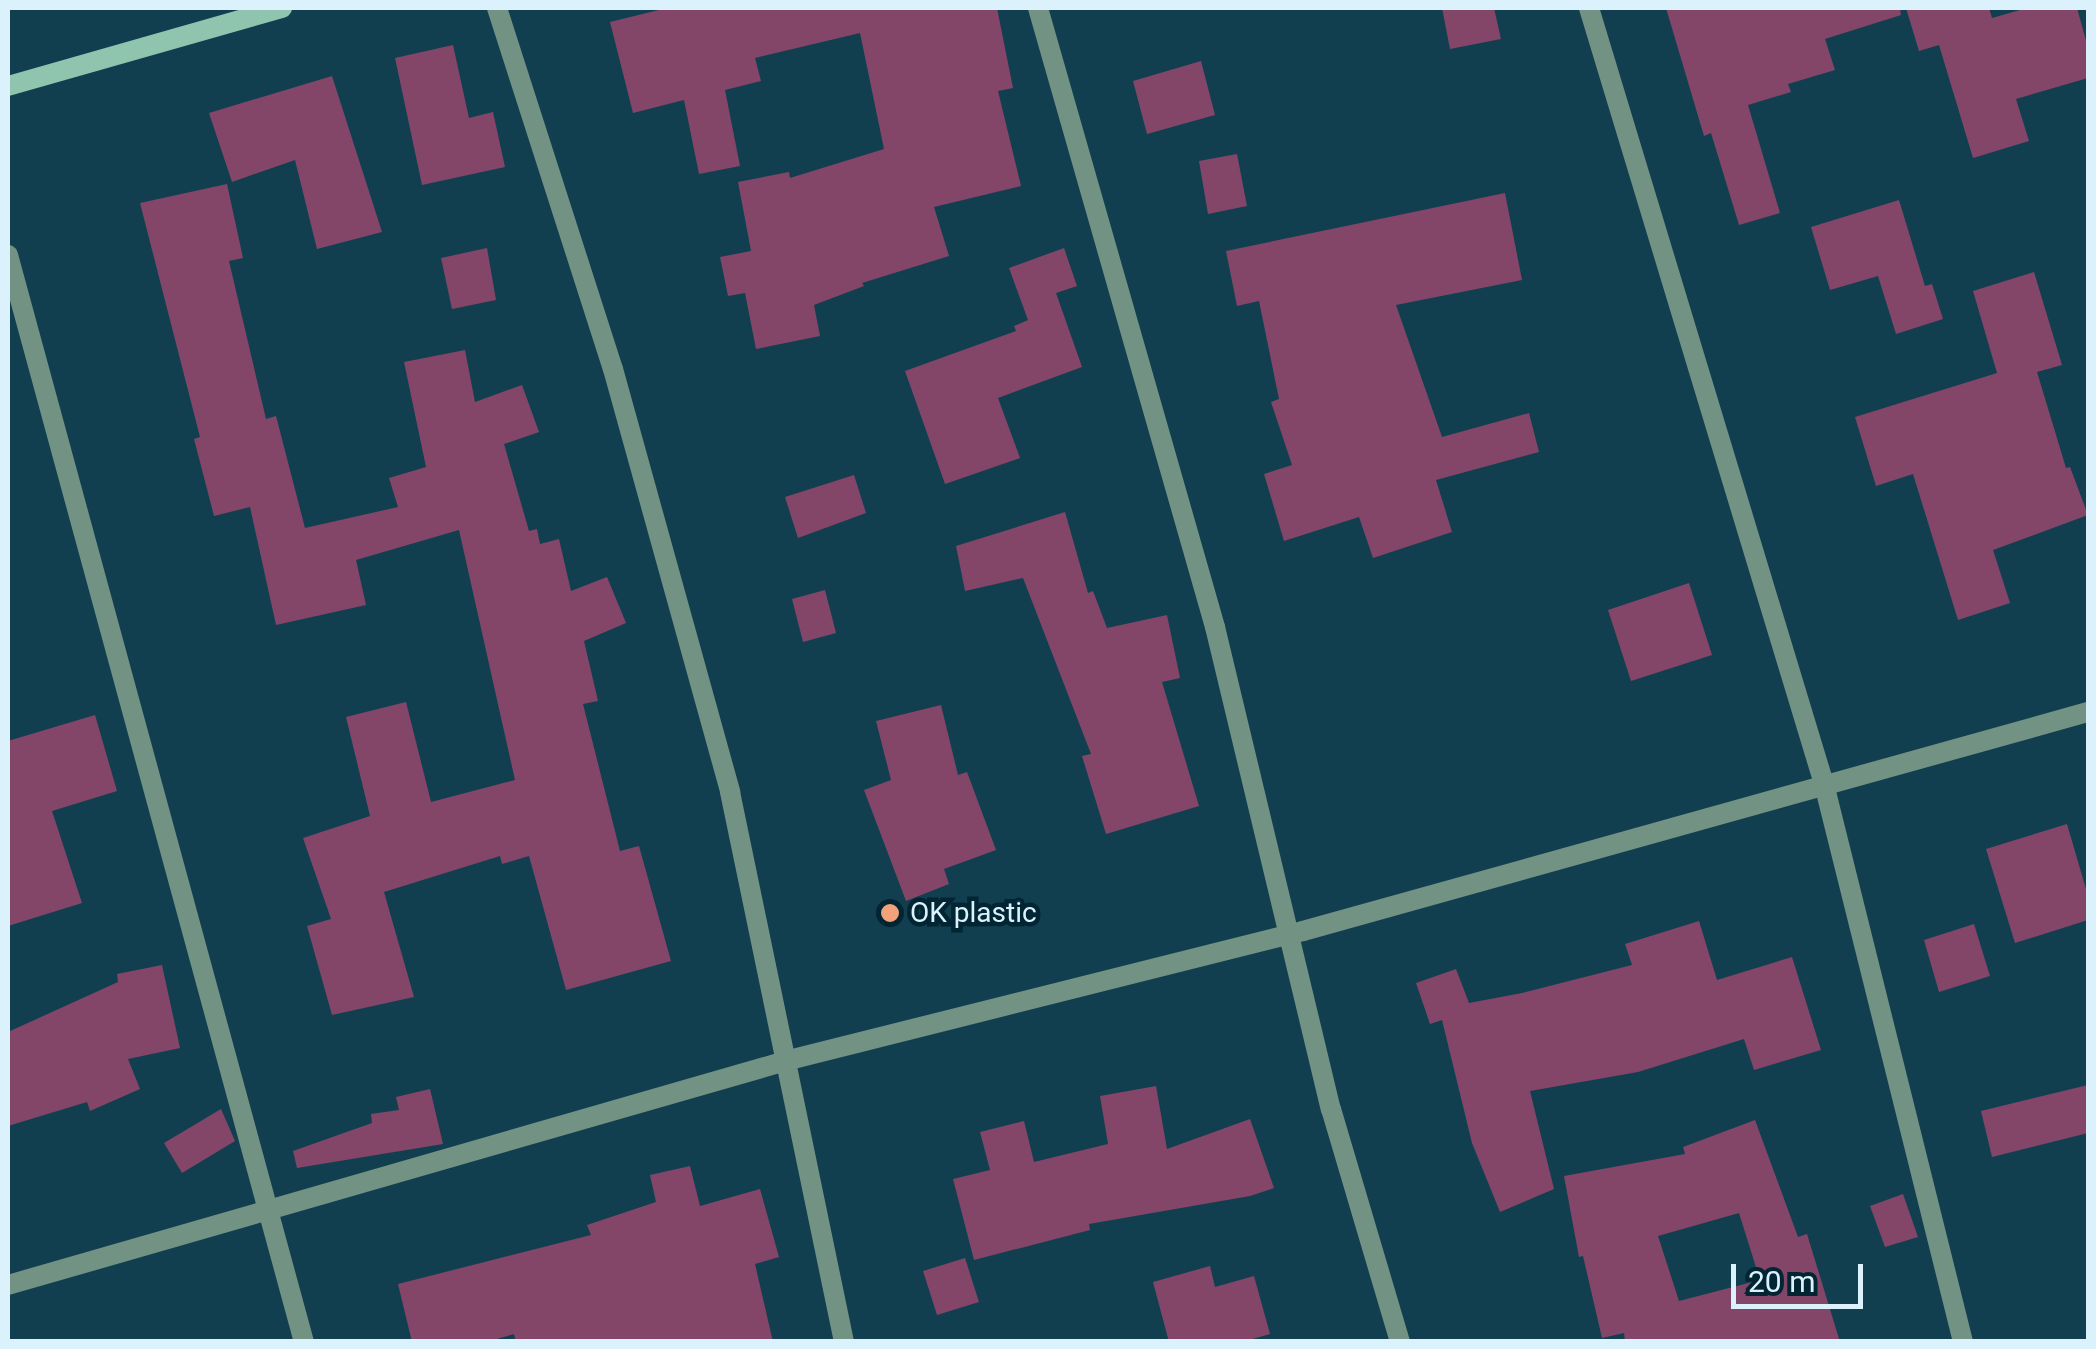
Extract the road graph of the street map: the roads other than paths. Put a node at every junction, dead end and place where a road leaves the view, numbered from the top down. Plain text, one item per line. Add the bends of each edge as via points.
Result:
1 (282, 8) edge
2 (497, 8) edge
3 (1038, 8) edge
4 (1589, 8) edge
5 (8, 86) edge
6 (8, 254) edge
7 (2088, 712) edge
8 (1824, 784) junction
9 (1288, 935) junction
10 (789, 1060) junction
11 (269, 1210) junction
12 (8, 1285) edge
13 (304, 1342) edge
14 (844, 1342) edge
15 (1400, 1342) edge
16 (1963, 1342) edge

1 - 5 street
2 - 10 street via 614,369 730,792
3 - 9 street via 1215,627
4 - 8 street
6 - 11 street
7 - 8 street
8 - 9 street
8 - 16 street
9 - 10 street
9 - 15 street via 1330,1109
10 - 11 street
10 - 14 street
11 - 12 street
11 - 13 street

